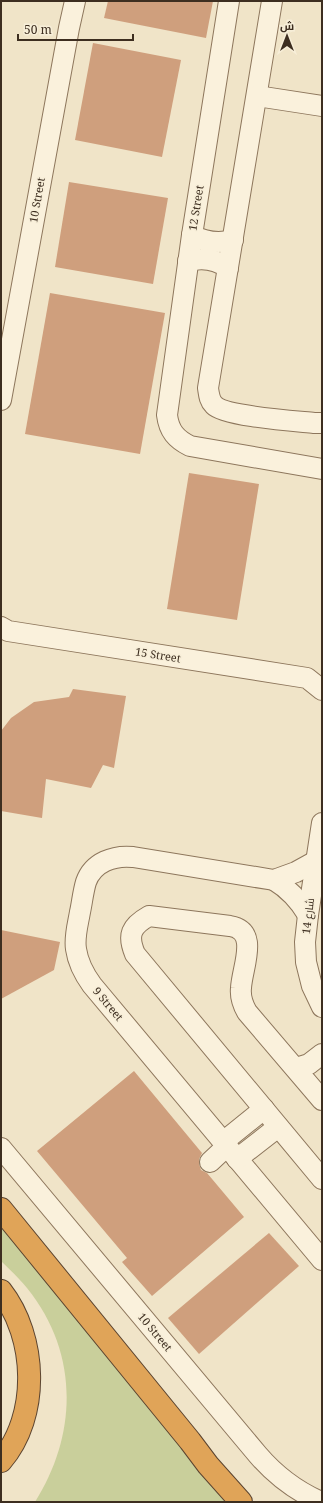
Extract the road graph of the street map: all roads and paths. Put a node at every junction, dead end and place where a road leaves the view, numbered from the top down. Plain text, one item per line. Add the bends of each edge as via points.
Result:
1 (75, 1) edge
2 (229, 1) edge
3 (272, 1) edge
4 (257, 96) junction
5 (322, 106) edge
6 (192, 235) junction
7 (233, 240) junction
8 (188, 261) junction
9 (228, 268) junction
10 (1, 400) edge
11 (322, 423) edge
12 (322, 469) edge
13 (3, 630) edge
14 (317, 680) edge
15 (322, 823) edge
16 (316, 861) junction
17 (274, 880) junction
18 (308, 915) junction
19 (322, 1007) edge
20 (322, 1054) edge
21 (296, 1068) junction
22 (320, 1090) edge
23 (264, 1110) junction
24 (278, 1127) junction
25 (1, 1148) edge
26 (220, 1154) junction
27 (322, 1179) edge
28 (1, 1209) edge
29 (322, 1260) edge
30 (1, 1291) edge
31 (190, 1441) junction
32 (1, 1461) edge
33 (241, 1502) edge
34 (258, 1502) edge
35 (321, 1502) edge

1 - 10 street, 10 Street
2 - 6 street, 12 Street
3 - 4 street
4 - 5 street
4 - 7 street
6 - 7 street via 207,242
6 - 8 street, 12 Street
7 - 9 street
8 - 9 street via 209,259
8 - 12 street, 12 Street via 167,415 168,425 173,434 190,446
9 - 11 street via 208,388 214,406 223,410
13 - 14 street, 15 Street
15 - 16 street, شارع 14
16 - 17 street
16 - 18 street, شارع 14
17 - 18 street via 294,895
17 - 26 street, 9 Street via 134,857 111,858 93,870 87,881 76,934 78,961 84,974
18 - 19 street, شارع 14 via 306,962 312,986
20 - 21 street via 309,1064
21 - 22 street
21 - 23 street via 252,1019 243,1005 241,988 247,946 247,938 243,932 237,927 149,916 138,922 132,932 131,943 135,954
23 - 24 street
23 - 26 street
24 - 26 street
24 - 27 street
25 - 35 street, 10 Street via 272,1470 288,1484
26 - 29 street, 9 Street
28 - 31 highway
30 - 32 highway via 23,1333 30,1376 25,1414 12,1444
31 - 33 highway
31 - 34 highway

